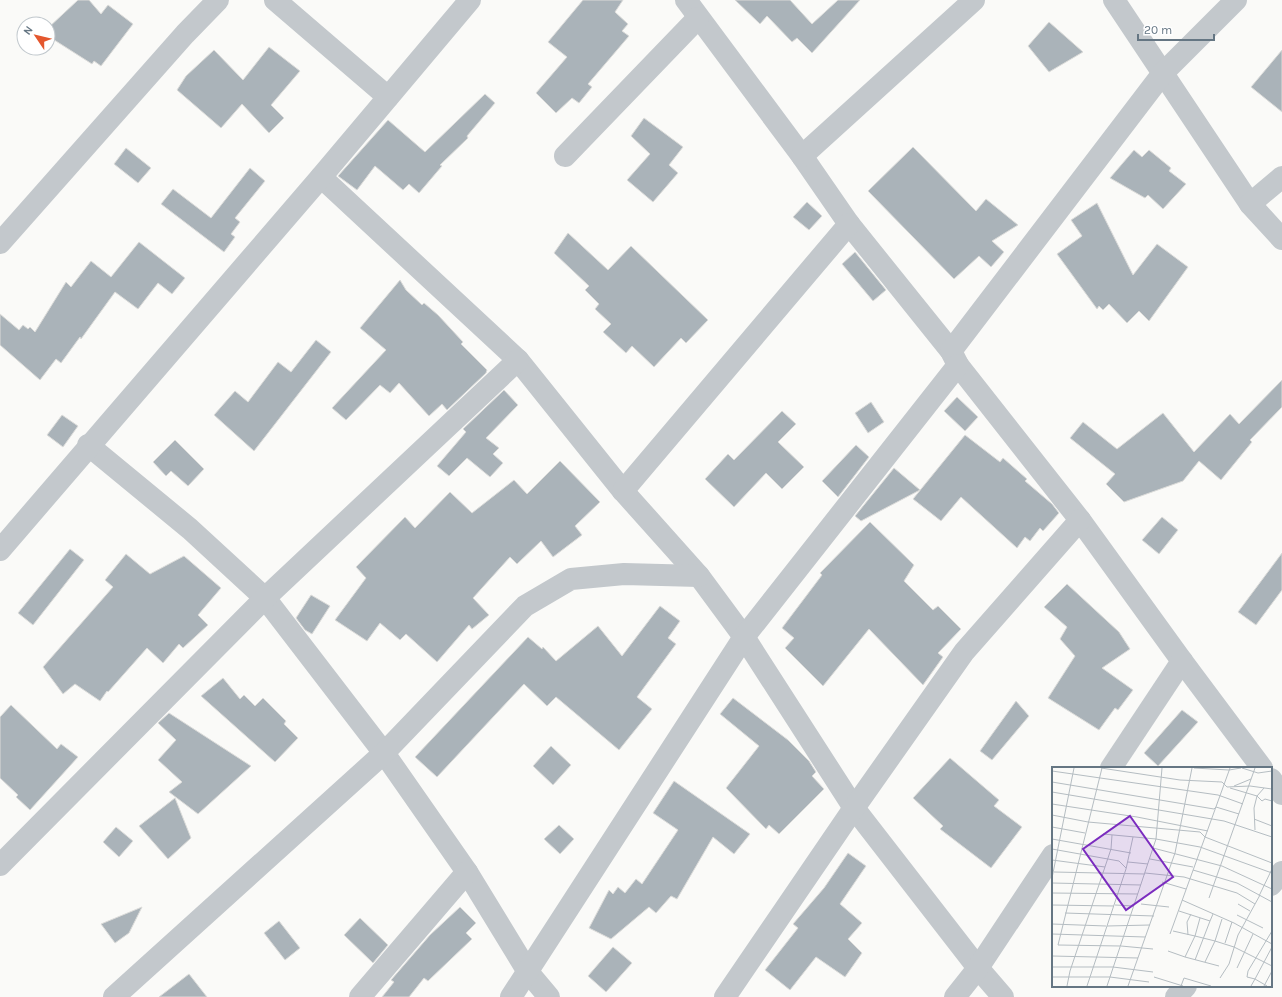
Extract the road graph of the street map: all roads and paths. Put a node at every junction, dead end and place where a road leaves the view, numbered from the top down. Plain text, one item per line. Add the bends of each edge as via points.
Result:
1 (218, 0) edge
2 (275, 0) edge
3 (470, 0) edge
4 (686, 0) edge
5 (974, 0) edge
6 (1114, 0) edge
7 (1236, 0) edge
8 (698, 18) junction
9 (1163, 73) junction
10 (388, 97) junction
11 (565, 156) dead end
12 (802, 156) junction
13 (321, 177) junction
14 (1282, 177) edge
15 (1250, 204) junction
16 (849, 224) junction
17 (1282, 239) edge
18 (0, 243) edge
19 (955, 358) junction
20 (518, 360) junction
21 (88, 445) junction
22 (623, 491) junction
23 (1080, 520) junction
24 (0, 550) edge
25 (699, 576) junction
26 (265, 598) junction
27 (744, 636) junction
28 (1182, 661) junction
29 (384, 753) junction
30 (1112, 767) edge
31 (1261, 767) edge
32 (1272, 780) edge
33 (1282, 794) edge
34 (854, 808) junction
35 (1052, 857) edge
36 (0, 865) edge
37 (467, 872) junction
38 (1282, 872) edge
39 (1272, 884) edge
40 (978, 968) junction
41 (528, 972) junction
42 (1185, 987) edge
43 (114, 997) edge
44 (360, 997) edge
45 (511, 997) edge
46 (550, 997) edge
47 (726, 997) edge
48 (955, 997) edge
49 (1003, 997) edge
50 (1176, 997) edge

1 - 18 street
2 - 10 street
3 - 10 street
4 - 8 street
5 - 12 street
6 - 9 street
7 - 9 street
8 - 11 street
8 - 12 street
9 - 15 street
9 - 19 street
10 - 13 street
12 - 16 street
13 - 20 street
13 - 21 street
14 - 15 street
15 - 17 street
16 - 19 street
16 - 22 street
19 - 23 street
19 - 27 street
20 - 22 street
20 - 26 street
21 - 24 street
21 - 26 street via 190,529
22 - 25 street
23 - 28 street
23 - 34 street via 964,652
25 - 27 street
25 - 29 street via 624,574 571,579 525,606
26 - 29 street
26 - 36 street
27 - 34 street
27 - 41 street
28 - 30 street
28 - 31 street
29 - 37 street
29 - 43 street
32 - 33 street
34 - 40 street
34 - 47 street
35 - 40 street
37 - 41 street
37 - 44 street
38 - 39 street
40 - 48 street
40 - 49 street
41 - 45 street
41 - 46 street
42 - 50 street

